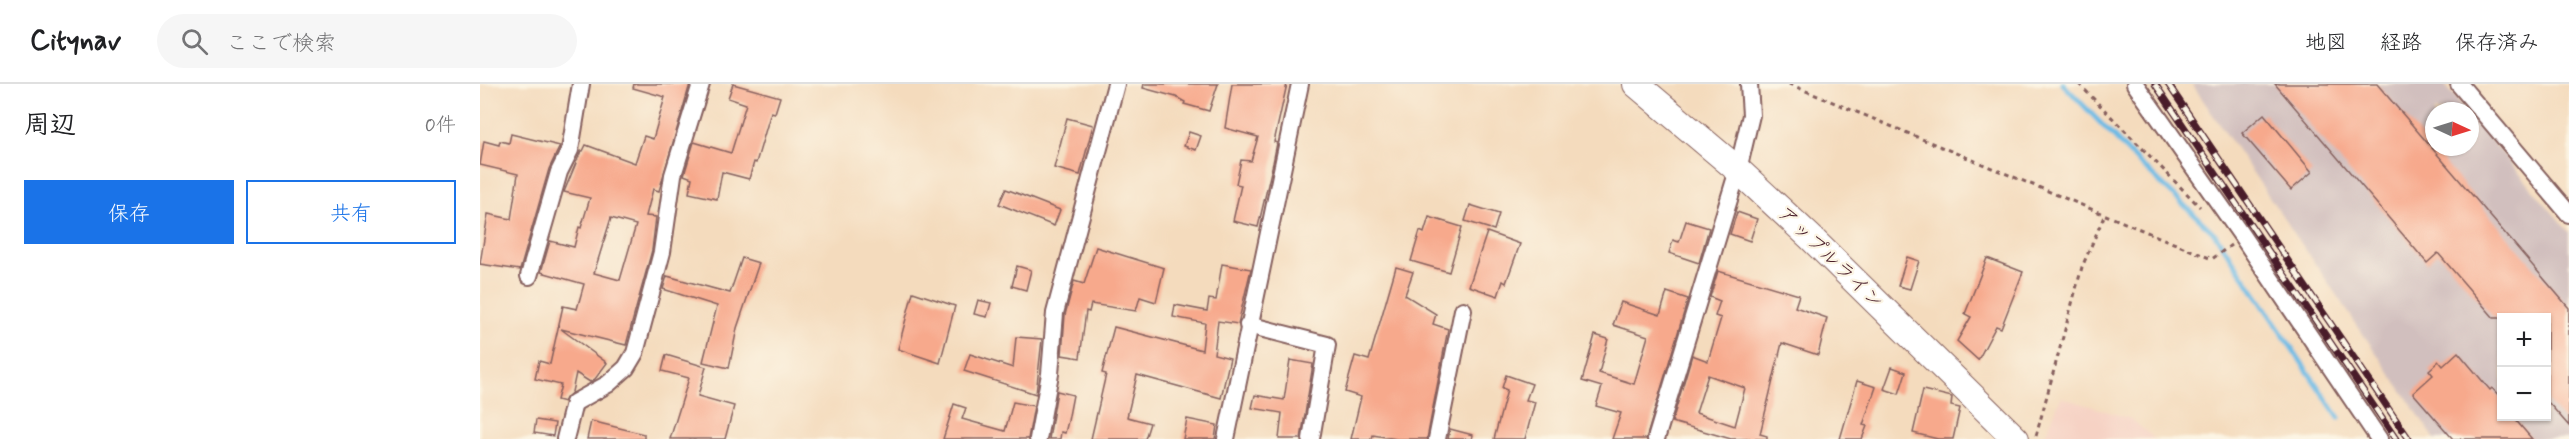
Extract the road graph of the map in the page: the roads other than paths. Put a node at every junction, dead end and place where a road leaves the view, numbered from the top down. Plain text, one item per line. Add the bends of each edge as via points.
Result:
1 (581, 84) edge
2 (701, 84) edge
3 (1116, 84) edge
4 (1300, 84) edge
5 (1636, 84) edge
6 (1749, 84) edge
7 (2136, 84) edge
8 (2459, 84) edge
9 (1738, 170) junction
10 (2569, 214) edge
11 (529, 276) dead end
12 (1463, 310) dead end
13 (1248, 325) junction
14 (565, 439) edge
15 (1038, 439) edge
16 (1226, 439) edge
17 (1311, 439) edge
18 (1437, 439) edge
19 (1656, 439) edge
20 (2016, 439) edge
21 (2379, 439) edge

1 - 11 street via 570,150 559,172
2 - 14 street via 673,175 662,252 635,352 626,368 608,384 574,403
3 - 15 street via 1055,313 1050,374
4 - 13 street
5 - 9 highway, アップルライン
6 - 9 street via 1751,115
7 - 21 street
8 - 10 street
9 - 19 street
9 - 20 highway, アップルライン
12 - 18 street
13 - 16 street
13 - 17 street via 1327,345

